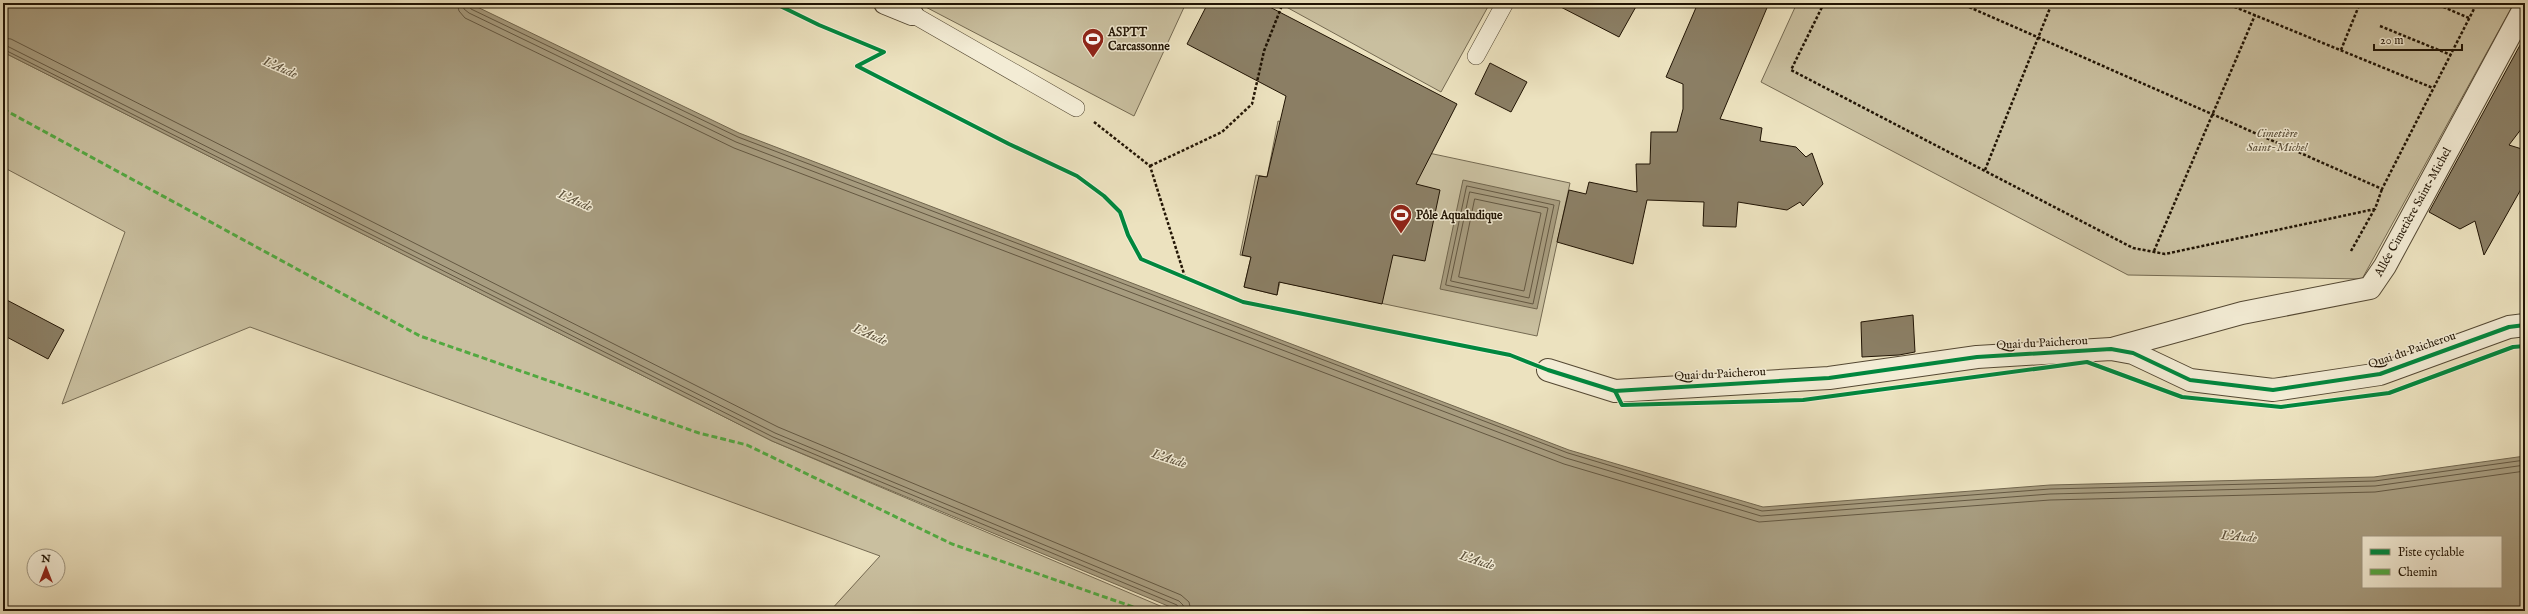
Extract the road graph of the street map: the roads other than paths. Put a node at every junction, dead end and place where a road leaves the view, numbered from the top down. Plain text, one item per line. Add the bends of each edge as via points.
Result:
1 (885, 3) edge
2 (1505, 3) edge
3 (2525, 7) edge
4 (912, 14) joint
5 (1476, 56) dead end
6 (1076, 108) road end
7 (2520, 323) edge
8 (2112, 349) junction
9 (1548, 370) dead end

1 - 4 street
2 - 5 lane
3 - 8 street, Allée Cimetière Saint-Michel via 2385,266 2370,288 2242,313
4 - 6 lane
7 - 8 street, Quai du Paicherou via 2380,374 2273,390 2190,380 2133,353
8 - 9 street, Quai du Paicherou via 1977,357 1828,378 1615,390

